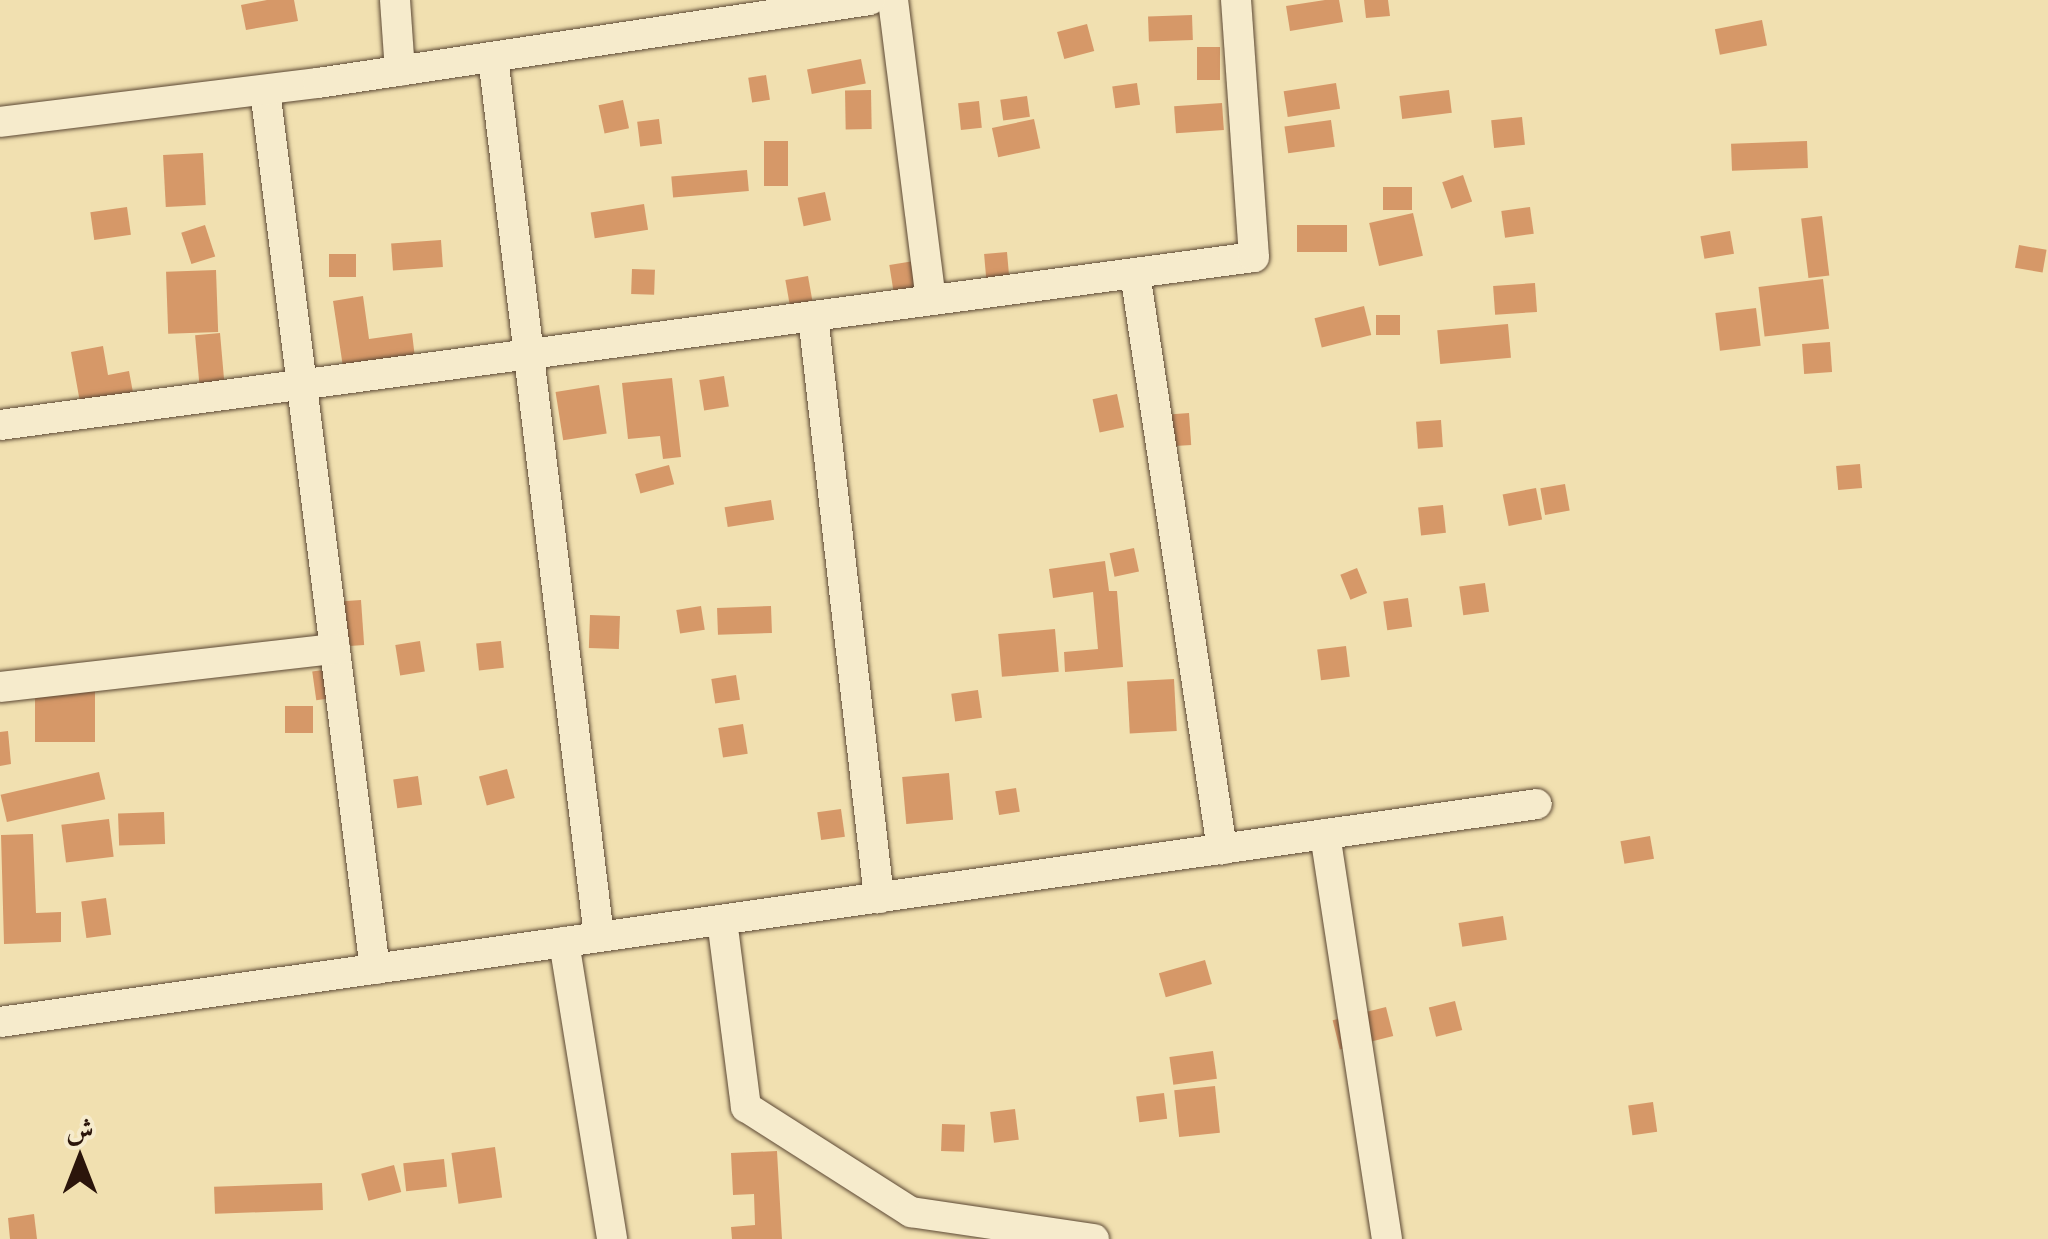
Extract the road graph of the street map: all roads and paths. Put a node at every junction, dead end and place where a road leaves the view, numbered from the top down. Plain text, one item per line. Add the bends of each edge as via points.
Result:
1 (395, 0) edge
2 (870, 0) edge
3 (893, 0) edge
4 (1236, 0) edge
5 (738, 10) edge
6 (493, 57) junction
7 (400, 71) junction
8 (264, 90) junction
9 (0, 122) edge
10 (1134, 273) junction
11 (930, 300) junction
12 (812, 316) junction
13 (529, 354) junction
14 (301, 384) junction
15 (0, 425) edge
16 (335, 649) junction
17 (0, 688) edge
18 (1537, 804) dead end
19 (1325, 834) junction
20 (1222, 849) junction
21 (880, 898) junction
22 (722, 920) junction
23 (599, 937) junction
24 (564, 942) junction
25 (375, 969) junction
26 (0, 1022) edge
27 (612, 1239) edge
28 (1094, 1239) edge
29 (1387, 1239) edge

1 - 7 street
2 - 5 street
3 - 11 street
4 - 10 street via 1254,257
5 - 6 street
6 - 7 street
6 - 13 street
7 - 8 street
8 - 9 street
8 - 14 street
10 - 11 street
10 - 20 street
11 - 12 street
12 - 13 street
12 - 21 street
13 - 14 street
13 - 23 street
14 - 15 street
14 - 16 street
16 - 17 street
16 - 25 street
18 - 19 street
19 - 20 street
19 - 29 street
20 - 21 street
21 - 22 street
22 - 23 street
22 - 28 street via 746,1107 911,1212
23 - 24 street
24 - 25 street
24 - 27 street
25 - 26 street

